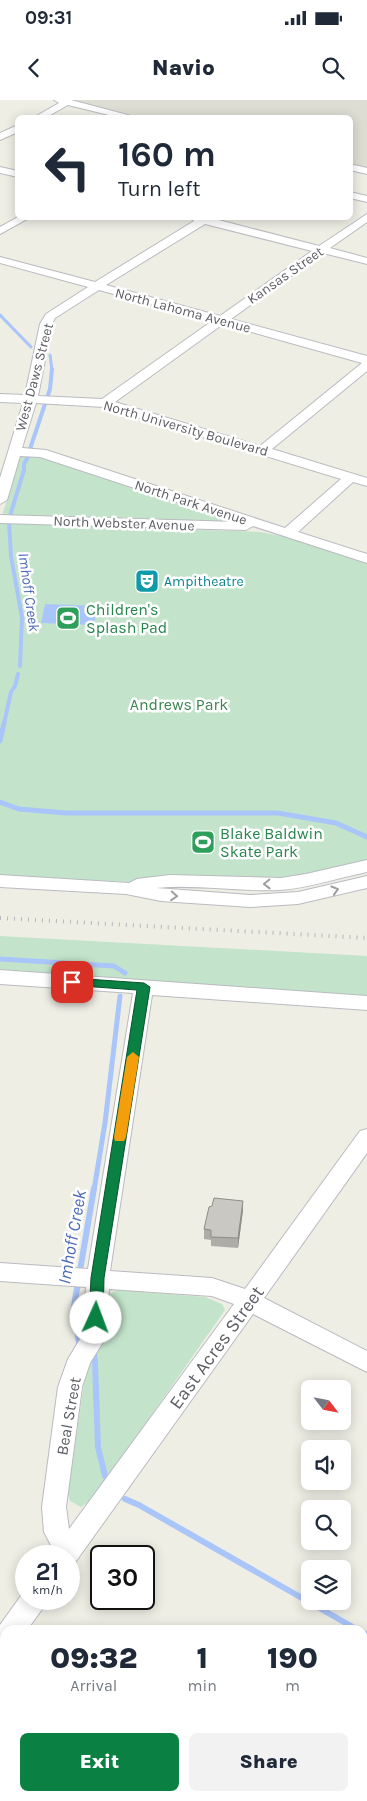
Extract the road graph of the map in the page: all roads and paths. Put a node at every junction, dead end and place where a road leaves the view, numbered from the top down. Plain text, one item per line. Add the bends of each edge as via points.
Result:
1 (63, 101) edge
2 (42, 115) edge
3 (122, 115) edge
4 (15, 130) edge
5 (0, 137) edge
6 (353, 168) edge
7 (0, 170) edge
8 (367, 171) edge
9 (15, 173) edge
10 (353, 196) edge
11 (367, 198) edge
12 (367, 217) edge
13 (20, 220) edge
14 (198, 220) edge
15 (209, 220) edge
16 (0, 231) edge
17 (322, 249) junction
18 (0, 260) edge
19 (367, 261) edge
20 (97, 286) junction
21 (220, 320) junction
22 (367, 360) edge
23 (367, 365) edge
24 (0, 398) edge
25 (41, 400) junction
26 (105, 403) junction
27 (263, 450) junction
28 (14, 452) junction
29 (351, 477) junction
30 (367, 482) edge
31 (0, 500) edge
32 (0, 519) edge
33 (283, 532) junction
34 (367, 559) edge
35 (367, 866) edge
36 (0, 881) edge
37 (367, 882) edge
38 (126, 888) junction
39 (0, 977) edge
40 (144, 987) junction
41 (367, 1003) edge
42 (367, 1137) edge
43 (0, 1272) edge
44 (64, 1276) joint
45 (92, 1277) junction
46 (249, 1301) junction
47 (367, 1362) edge
48 (63, 1545) edge
49 (73, 1545) edge
50 (26, 1610) edge
51 (15, 1625) edge

1 - 2 street
1 - 3 street
4 - 5 street
6 - 8 street
7 - 9 street
10 - 11 street
12 - 17 street, Kansas Street
13 - 16 street
14 - 20 street, West Daws Street
15 - 17 street
17 - 19 street
17 - 21 street, Kansas Street
18 - 20 street, North Lahoma Avenue
20 - 21 street, North Lahoma Avenue
20 - 25 street, West Daws Street via 59,310 48,321
21 - 22 street, North Lahoma Avenue
21 - 26 street, Kansas Street
23 - 27 street
24 - 25 street, North University Boulevard
25 - 26 street, North University Boulevard
25 - 28 street, West Daws Street
26 - 27 street, North University Boulevard
27 - 29 street, North University Boulevard
28 - 31 street, West Daws Street
28 - 33 street, North Park Avenue via 59,459
29 - 30 street, North University Boulevard
29 - 33 street
32 - 33 street, North Webster Avenue via 247,526
33 - 34 street, North Park Avenue
35 -> 38 street via 296,882 161,882
36 - 38 street
38 -> 37 street via 161,895 250,901 319,895
39 - 40 street
40 - 41 street
40 - 45 street, Beal Street
42 - 46 street, East Acres Street
43 - 44 street
44 - 45 street
45 - 46 street via 212,1286
45 - 48 street, Beal Street via 95,1330 70,1387 54,1507 57,1532
46 - 47 street
46 - 49 street, East Acres Street
50 - 51 street

